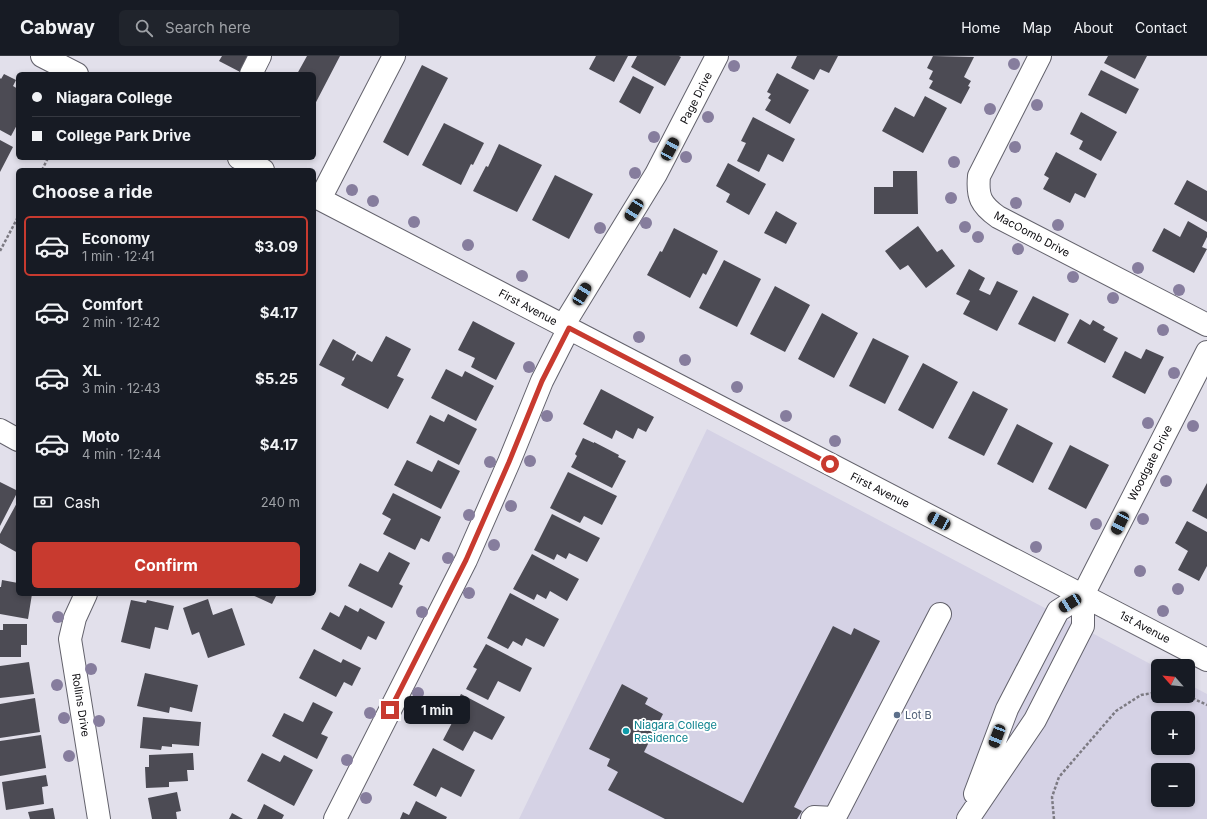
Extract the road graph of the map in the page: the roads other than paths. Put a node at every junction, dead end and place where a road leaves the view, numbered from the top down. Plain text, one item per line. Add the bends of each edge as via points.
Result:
1 (42, 56) edge
2 (260, 56) edge
3 (394, 56) edge
4 (717, 56) edge
5 (1040, 56) edge
6 (73, 72) edge
7 (252, 72) edge
8 (243, 160) edge
9 (259, 168) edge
10 (317, 198) edge
11 (1207, 325) edge
12 (566, 327) junction
13 (1207, 352) edge
14 (0, 430) edge
15 (16, 439) edge
16 (85, 596) edge
17 (1083, 596) junction
18 (940, 614) dead end
19 (1207, 660) edge
20 (99, 819) edge
21 (335, 819) edge
22 (812, 819) edge
23 (834, 819) edge
24 (966, 819) edge

1 - 6 street
2 - 7 street
3 - 10 street
4 - 12 street, Page Drive via 656,174
5 - 11 street, MacOomb Drive via 979,176 980,198 987,210
8 - 9 street
10 - 12 street, First Avenue
12 - 17 street, First Avenue
12 - 21 street, Page Drive via 466,560
13 - 17 street, Woodgate Drive
14 - 15 street
16 - 20 street, Rollins Drive via 75,618 70,639
17 - 19 street, 1st Avenue
17 - 24 street via 1083,626 1035,720
17 - 24 street via 1058,611 1007,709
18 - 23 street
22 - 23 street

